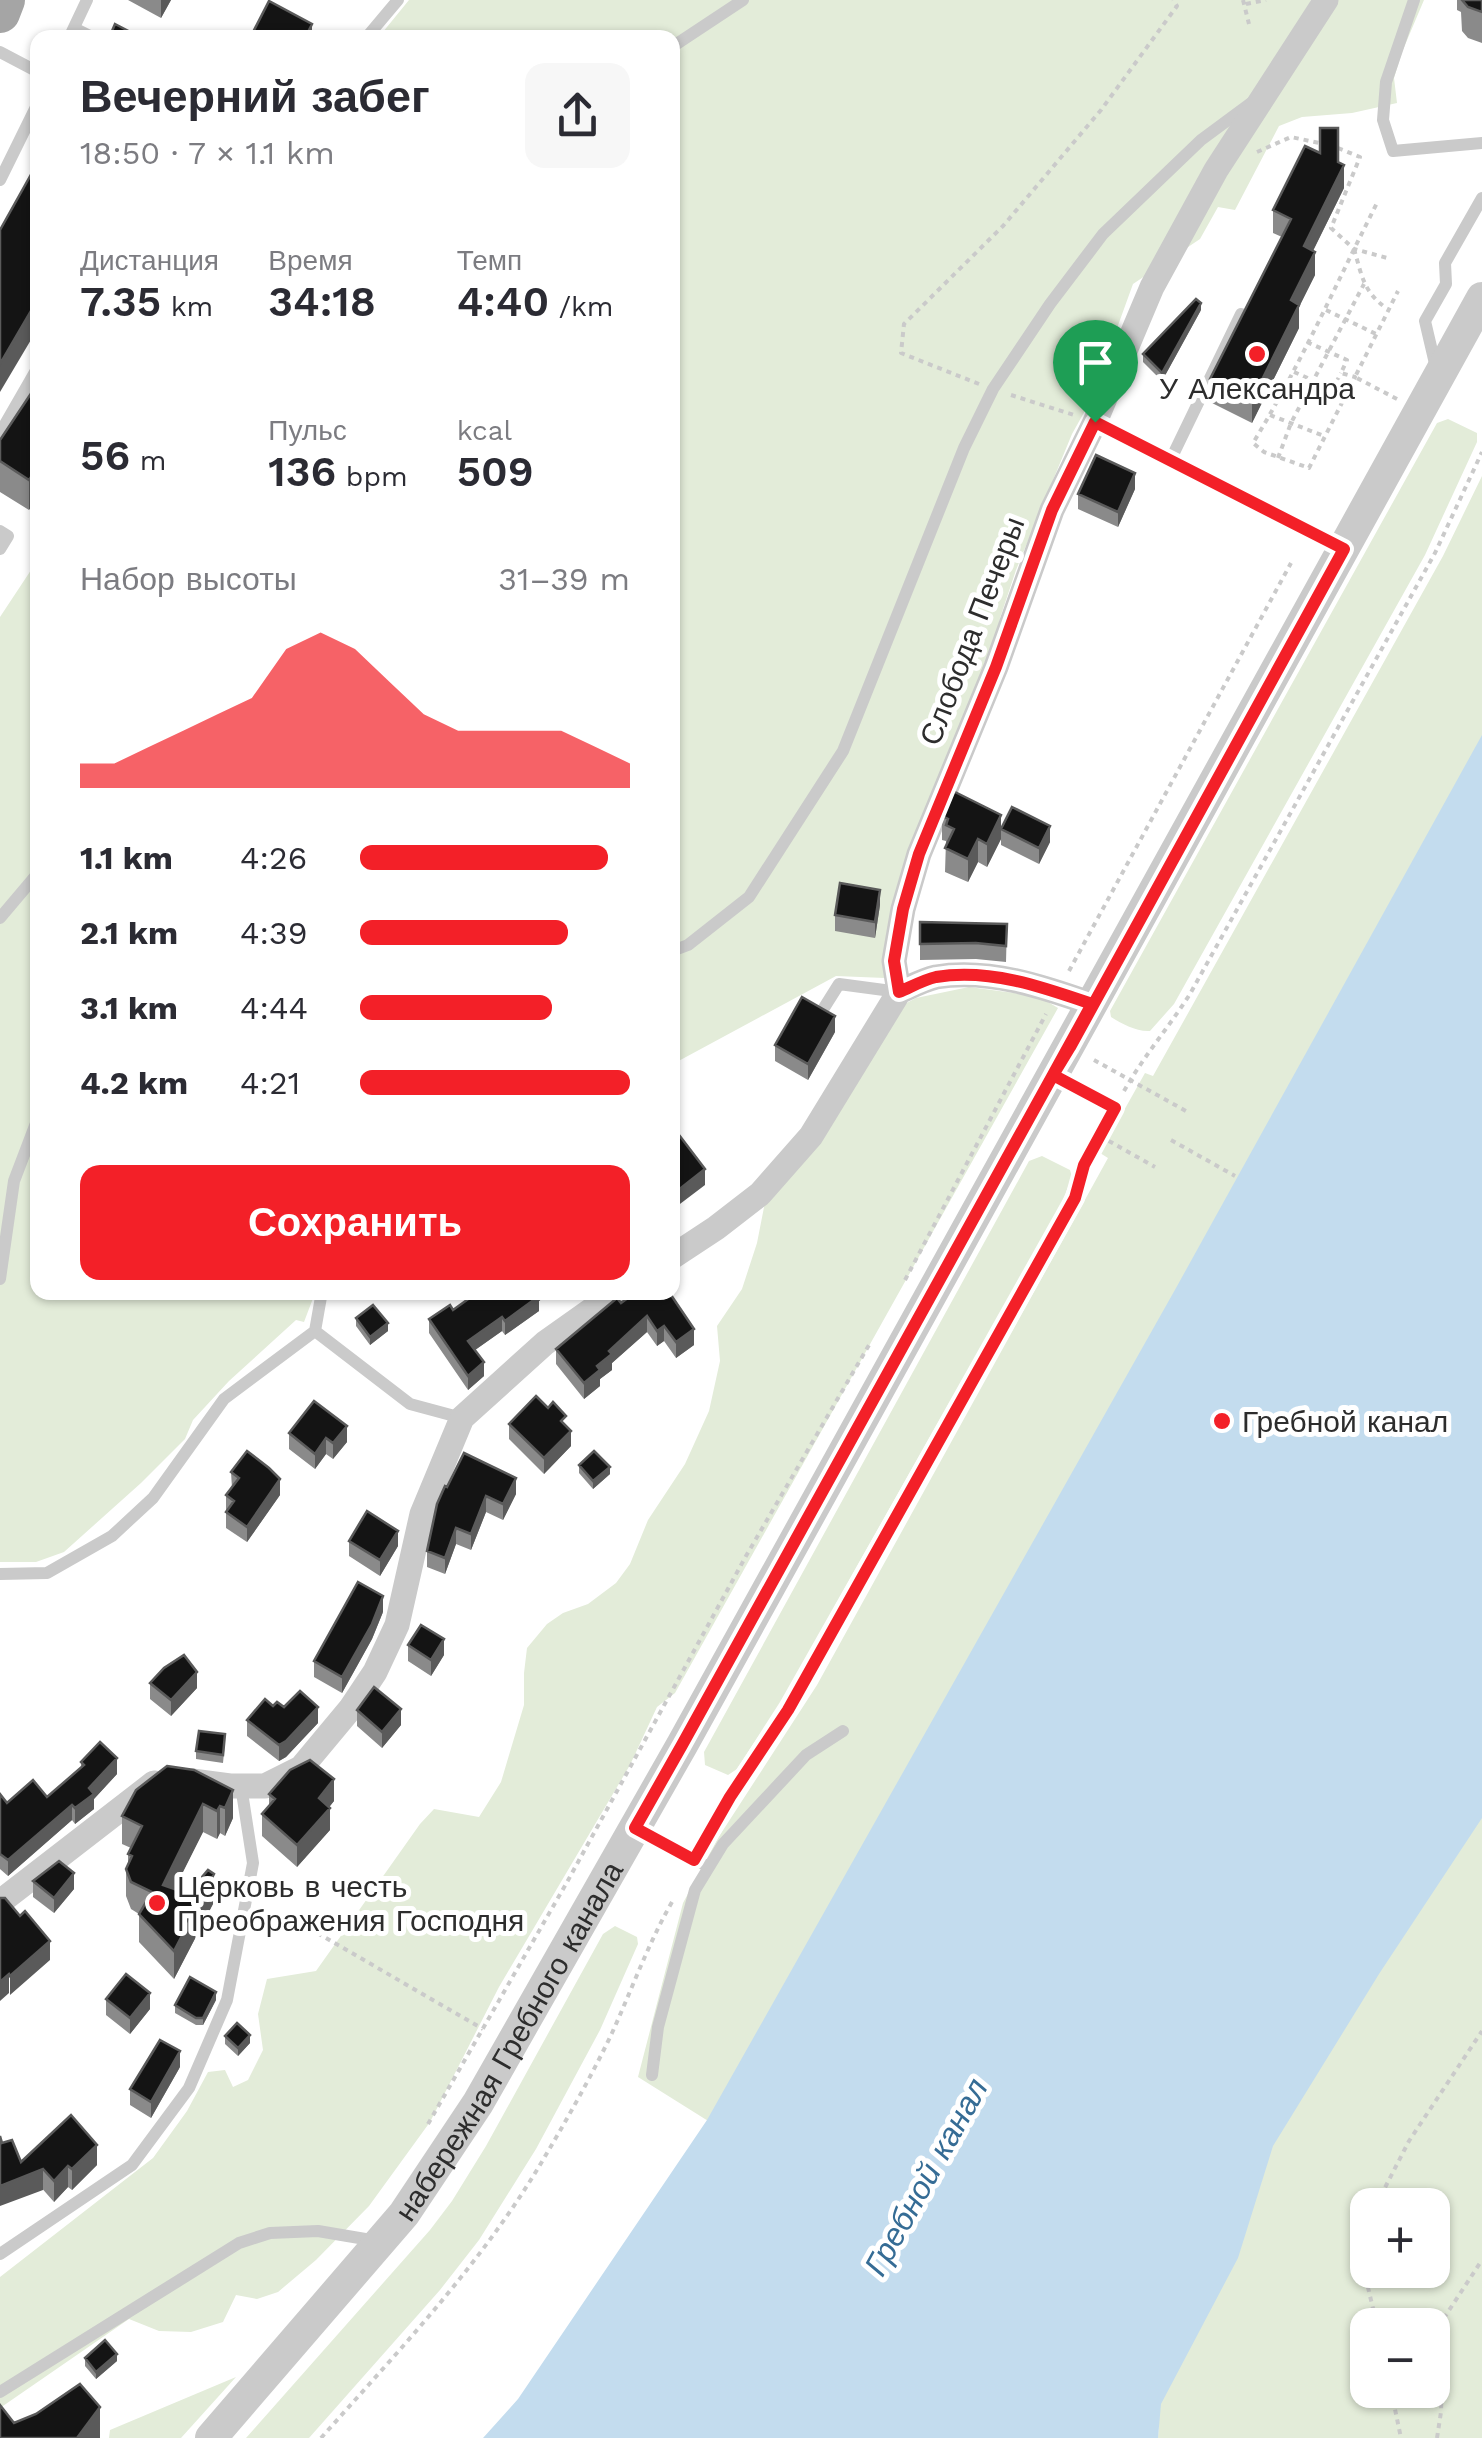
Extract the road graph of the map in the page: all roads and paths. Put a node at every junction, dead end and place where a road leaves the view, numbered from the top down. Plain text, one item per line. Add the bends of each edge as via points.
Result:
1 (6, 0) edge
2 (86, 0) edge
3 (398, 0) edge
4 (743, 0) edge
5 (1173, 0) edge
6 (1266, 0) edge
7 (1326, 0) edge
8 (1414, 0) edge
9 (1243, 2) edge
10 (0, 12) edge
11 (1249, 24) dead end
12 (72, 30) edge
13 (373, 30) edge
14 (680, 42) edge
15 (0, 52) edge
16 (30, 68) edge
17 (1266, 91) junction
18 (30, 119) edge
19 (1482, 143) edge
20 (1216, 170) junction
21 (0, 180) edge
22 (1482, 198) edge
23 (1378, 201) dead end
24 (1354, 249) junction
25 (1390, 259) dead end
26 (1364, 284) junction
27 (1398, 292) dead end
28 (1324, 309) junction
29 (1388, 310) junction
30 (1242, 314) edge
31 (1478, 316) edge
32 (1346, 320) junction
33 (1376, 334) junction
34 (1307, 342) junction
35 (1328, 352) junction
36 (1292, 371) junction
37 (1341, 373) junction
38 (1355, 378) junction
39 (1438, 378) junction
40 (1313, 380) junction
41 (30, 382) edge
42 (993, 390) junction
43 (1397, 399) dead end
44 (1270, 415) junction
45 (1095, 422) junction
46 (1291, 423) junction
47 (0, 433) edge
48 (1324, 436) junction
49 (1482, 452) edge
50 (1278, 458) junction
51 (1170, 461) junction
52 (0, 531) edge
53 (0, 549) edge
54 (1344, 549) junction
55 (1291, 562) dead end
56 (30, 882) edge
57 (0, 918) edge
58 (680, 948) edge
59 (899, 992) junction
60 (1058, 992) junction
61 (1092, 1004) junction
62 (822, 1011) edge
63 (1053, 1075) junction
64 (1130, 1080) junction
65 (1115, 1108) junction
66 (1186, 1111) dead end
67 (1100, 1136) junction
68 (30, 1139) edge
69 (1171, 1140) dead end
70 (1154, 1167) dead end
71 (1235, 1176) dead end
72 (680, 1251) edge
73 (0, 1278) edge
74 (905, 1280) dead end
75 (320, 1300) edge
76 (606, 1300) edge
77 (316, 1331) junction
78 (870, 1343) dead end
79 (462, 1418) junction
80 (0, 1574) edge
81 (843, 1731) dead end
82 (240, 1786) junction
83 (635, 1828) junction
84 (694, 1860) junction
85 (708, 1867) junction
86 (0, 1902) edge
87 (300, 1923) dead end
88 (483, 2028) junction
89 (1482, 2031) edge
90 (652, 2075) dead end
91 (425, 2130) dead end
92 (1385, 2188) edge
93 (380, 2242) junction
94 (0, 2254) edge
95 (1482, 2260) edge
96 (0, 2392) edge
97 (1394, 2408) edge
98 (211, 2438) edge
99 (321, 2438) edge
100 (1400, 2438) edge
101 (1437, 2438) edge

1 - 10 main road
2 - 12 lane
3 - 13 lane
4 - 14 lane
5 - 42 path via 1177,6 1102,110 1003,226 904,324 901,353
6 - 9 path
7 - 17 street, Слобода Печеры
8 - 19 lane via 1386,82 1383,120 1392,151
9 - 11 path
15 - 16 lane
17 - 20 street, Слобода Печеры
17 - 42 lane via 1200,140 1103,234
18 - 21 lane
20 - 24 path via 1291,138 1360,157 1331,228
20 - 45 street, Слобода Печеры via 1152,287
22 - 39 lane via 1444,263 1446,284 1424,321
23 - 24 path
24 - 25 path
24 - 26 path
24 - 28 path
26 - 29 path
26 - 32 path
27 - 29 path
28 - 32 path
28 - 34 path
29 - 33 path
30 - 51 lane
31 - 39 street, набережная Гребного канала
32 - 33 path
32 - 35 path
33 - 38 path
34 - 35 path
34 - 36 path
35 - 37 path via 1348,360
35 - 40 path
36 - 40 path
36 - 44 path
37 - 38 path
37 - 40 path via 1333,389
38 - 43 path
38 - 48 path
39 - 54 street, набережная Гребного канала
40 - 46 path
41 - 47 lane
42 - 45 path
42 - 58 lane via 842,751 749,897
44 - 46 path
44 - 50 path via 1253,443
45 - 51 lane
45 - 59 street, Слобода Печеры via 1052,510 919,854 894,961
46 - 48 path
46 - 50 path
48 - 50 path via 1309,468
49 - 64 path via 1435,553 1190,994
51 - 54 lane
52 - 53 lane via 8,536
54 - 61 street, набережная Гребного канала
55 - 60 path
56 - 57 lane
59 - 60 street via 934,978 974,975
59 - 62 lane via 838,984
59 - 72 street via 811,1136 760,1194
60 - 61 street
60 - 74 path
61 - 63 street, набережная Гребного канала
63 - 65 lane
63 - 83 street, набережная Гребного канала
64 - 65 path
64 - 66 path
65 - 67 path
67 - 70 path
67 - 84 path via 1075,1198 788,1710
68 - 73 lane via 14,1181
69 - 71 path
75 - 77 lane
76 - 79 street via 545,1343
77 - 79 lane via 410,1404
77 - 80 lane via 224,1399 153,1498 112,1536 47,1573
78 - 88 path
79 - 82 street via 422,1514 396,1625 374,1672 301,1768 265,1786
81 - 85 lane via 806,1755
82 - 86 street via 162,1777
82 - 94 lane via 253,1863 227,2000 189,2088 132,2166
83 - 84 lane
83 - 93 street, набережная Гребного канала via 478,2103
84 - 85 lane
84 - 99 path via 546,2156 449,2294
85 - 90 lane via 690,1907
87 - 88 path
88 - 91 path
89 - 92 path
93 - 96 lane via 318,2231 239,2242
93 - 98 street, набережная Гребного канала
95 - 101 path via 1444,2318
97 - 100 path

